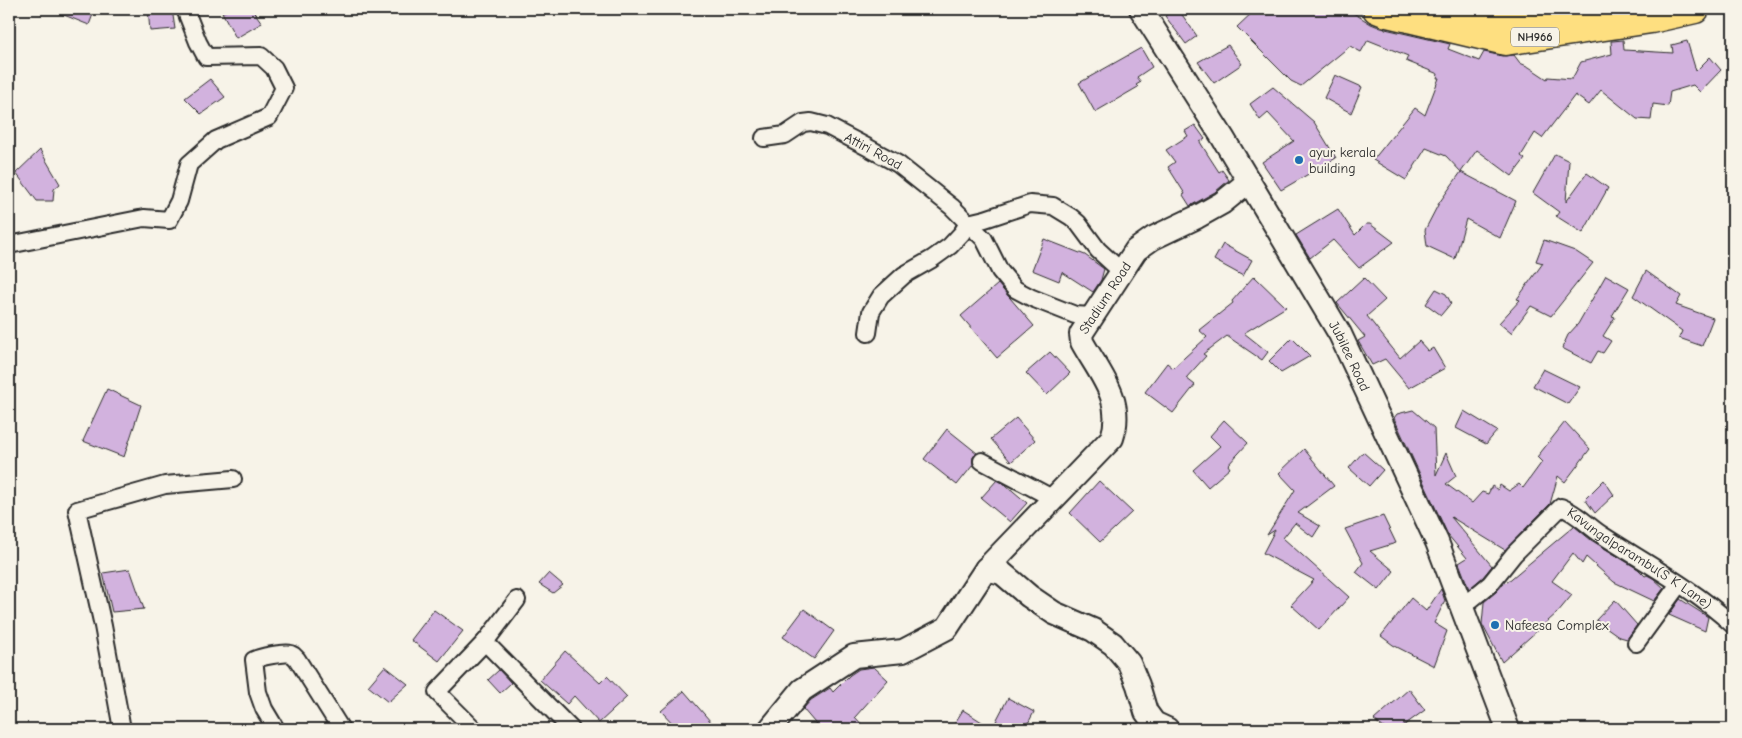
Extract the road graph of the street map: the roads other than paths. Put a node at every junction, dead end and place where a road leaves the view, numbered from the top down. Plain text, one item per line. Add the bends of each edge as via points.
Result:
1 (185, 9) edge
2 (1141, 9) edge
3 (1377, 9) edge
4 (1454, 9) edge
5 (1578, 9) edge
6 (1695, 9) edge
7 (764, 138) dead end
8 (1249, 182) junction
9 (968, 223) junction
10 (9, 245) edge
11 (1121, 271) junction
12 (1092, 316) junction
13 (868, 334) dead end
14 (982, 460) dead end
15 (233, 479) dead end
16 (1054, 499) junction
17 (986, 569) junction
18 (1680, 584) junction
19 (517, 600) dead end
20 (1462, 607) junction
21 (1733, 625) edge
22 (484, 642) junction
23 (1636, 643) dead end
24 (122, 729) edge
25 (276, 729) edge
26 (341, 729) edge
27 (474, 729) edge
28 (570, 729) edge
29 (770, 729) edge
30 (1167, 729) edge
31 (1508, 729) edge

1 - 10 street via 206,57 261,56 274,68 284,88 269,117 216,140 189,164 180,202 169,220 144,218
2 - 8 street, Jubilee Road
3 - 6 highway, NH966 via 1505,41
4 - 5 highway, NH966 via 1498,18
7 - 9 street, Attiri Road via 785,135 802,123 827,126 898,164
8 - 11 street, Stadium Road via 1197,217 1153,238 1136,250
8 - 20 street, Jubilee Road via 1340,334 1437,542
9 - 11 street via 1030,204 1053,206 1078,223 1098,250
9 - 12 street, Attiri Road via 984,239 1000,271 1015,290 1075,315
9 - 13 street via 950,246 904,275 881,296 870,312
11 - 12 street, Stadium Road
12 - 16 street, Stadium Road via 1081,334 1082,342 1112,392 1116,426 1112,438
14 - 16 street
15 - 24 street via 165,485 77,510
16 - 17 street, Stadium Road
17 - 29 street, Stadium Road via 947,628 903,651 854,656 802,690
17 - 30 street via 1002,573 1054,613 1093,630 1113,644 1129,663 1146,712 1154,723
18 - 20 street, Kavungalparambu(S K Lane) via 1595,531 1571,510 1561,507 1514,554 1490,584
18 - 21 street, Kavungalparambu(S K Lane)
18 - 23 street
19 - 22 street
20 - 31 street, Jubilee Road
22 - 27 street via 437,692
22 - 28 street
25 - 26 street via 258,692 254,660 288,653 297,659

